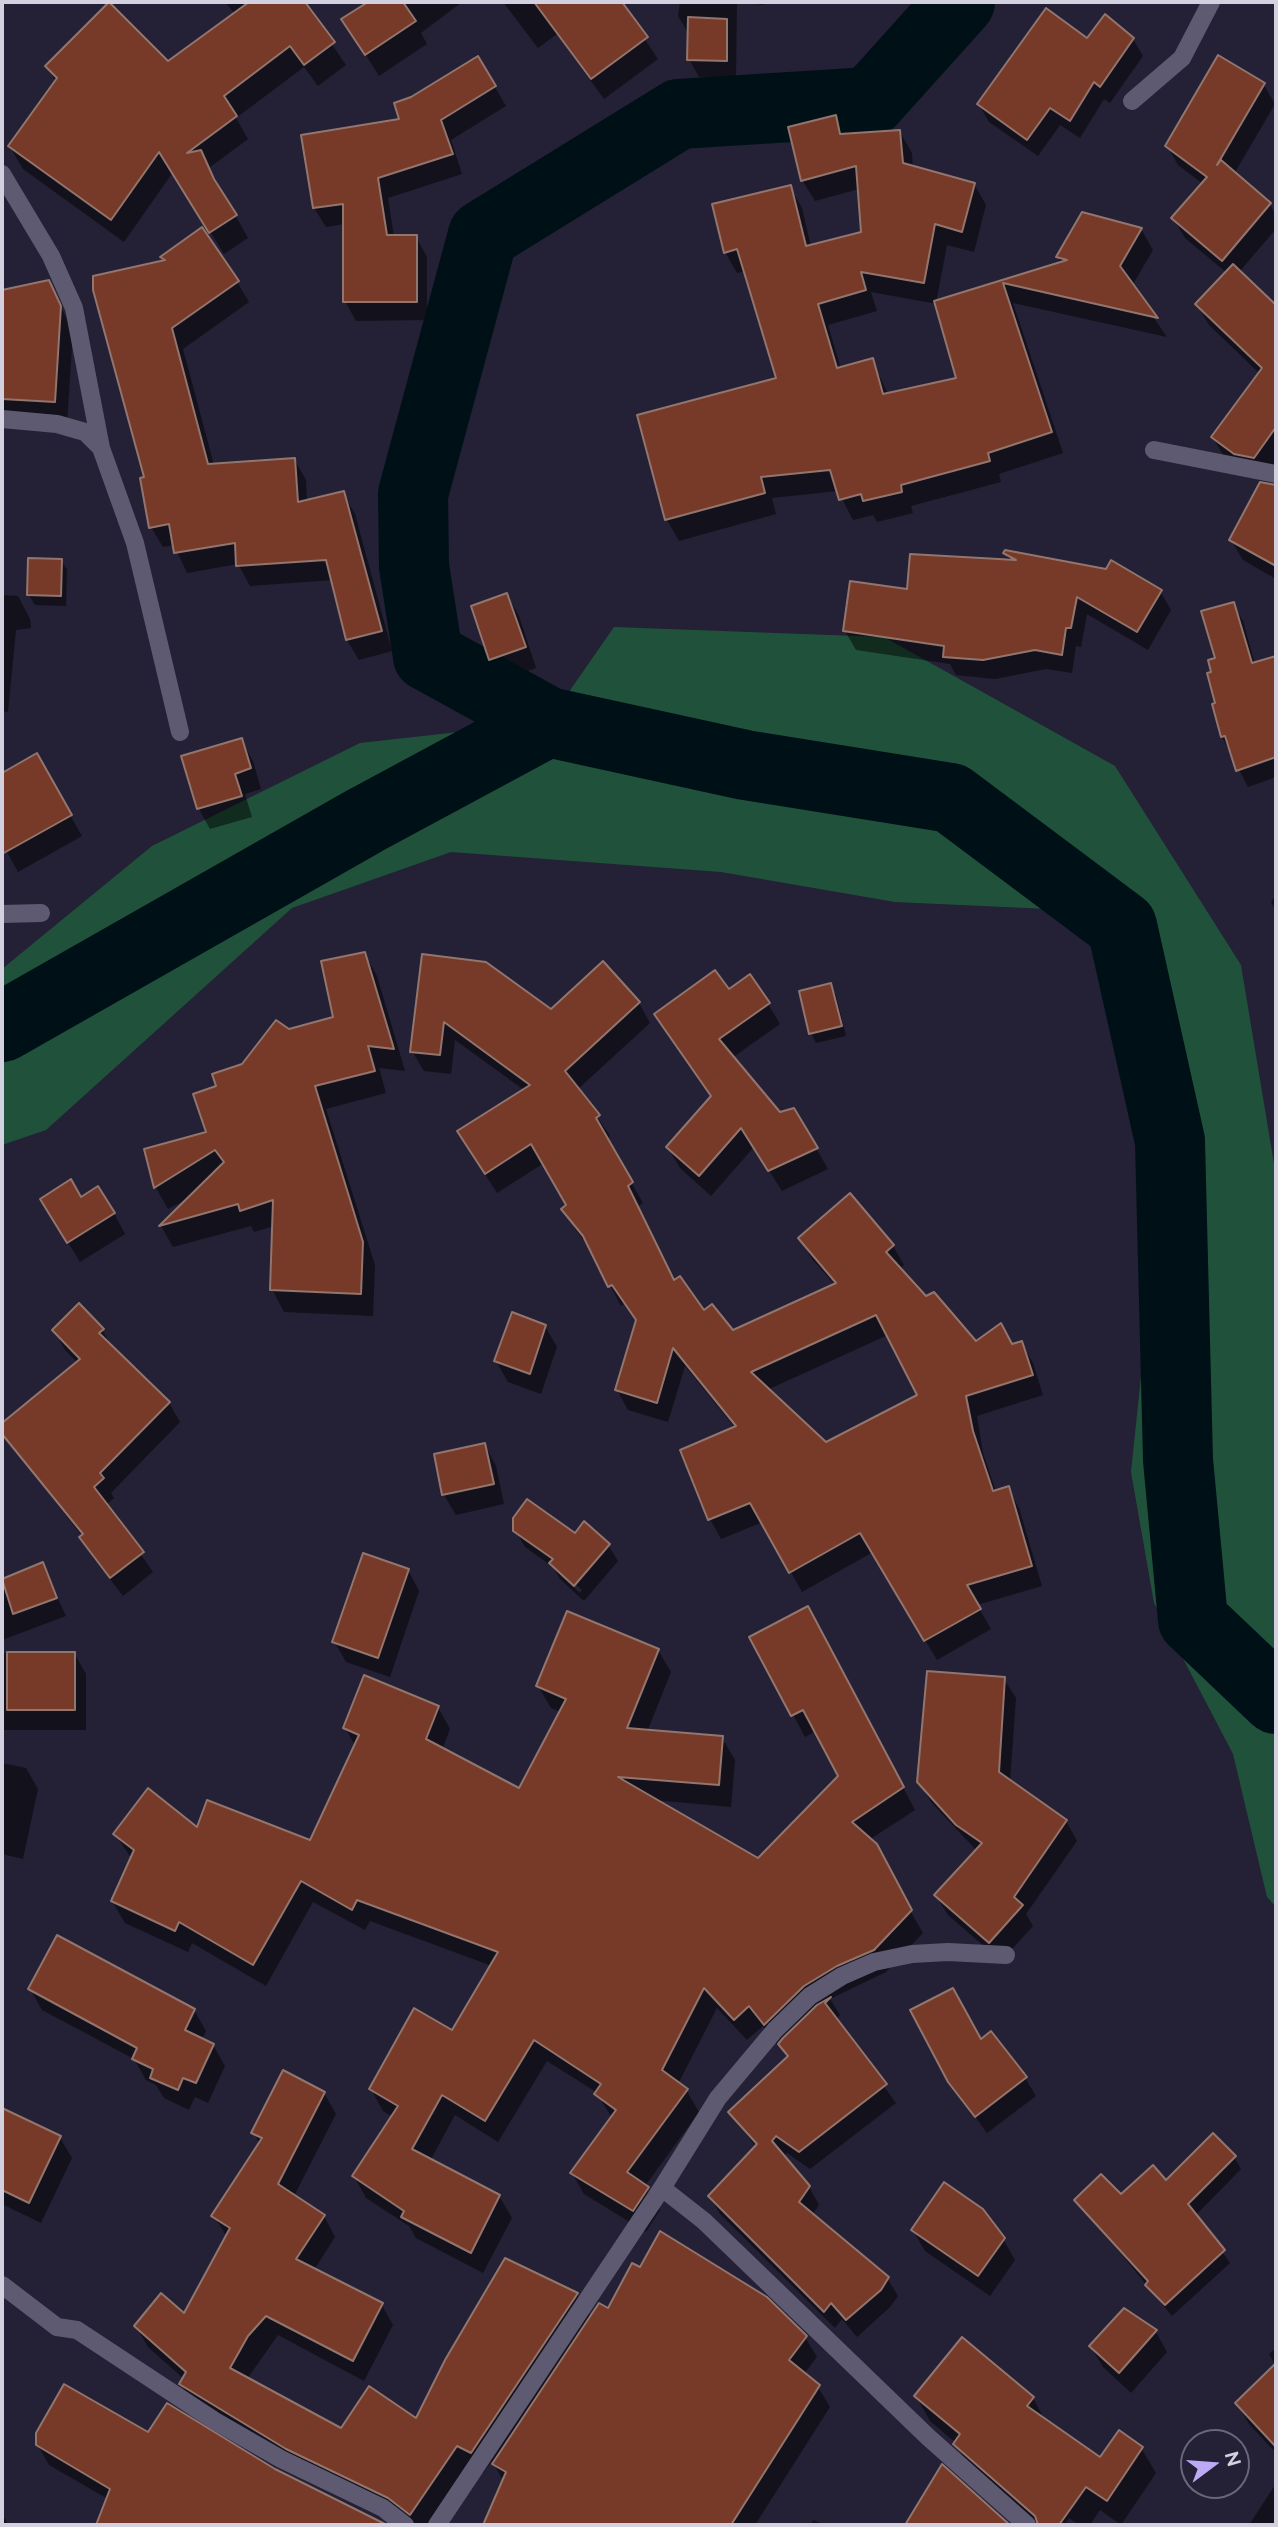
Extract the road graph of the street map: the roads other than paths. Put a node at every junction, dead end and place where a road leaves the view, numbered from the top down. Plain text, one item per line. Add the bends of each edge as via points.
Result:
1 (1211, 2) edge
2 (1132, 101) dead end
3 (2, 174) edge
4 (2, 419) edge
5 (102, 448) junction
6 (1154, 450) dead end
7 (1276, 474) edge
8 (180, 732) dead end
9 (41, 913) dead end
10 (2, 914) edge
11 (1006, 1955) dead end
12 (662, 2188) junction
13 (2, 2285) edge
14 (405, 2525) edge
15 (437, 2525) edge
16 (1027, 2525) edge

1 - 2 street via 1182,58
3 - 5 street via 51,256 74,308
4 - 5 street via 57,424 85,432
5 - 8 street via 135,543
6 - 7 street
9 - 10 street
11 - 12 street via 912,1954 874,1962 810,1996 743,2064
12 - 15 street
12 - 16 street via 704,2221 928,2437
13 - 14 street via 57,2328 77,2330 237,2433 383,2508

